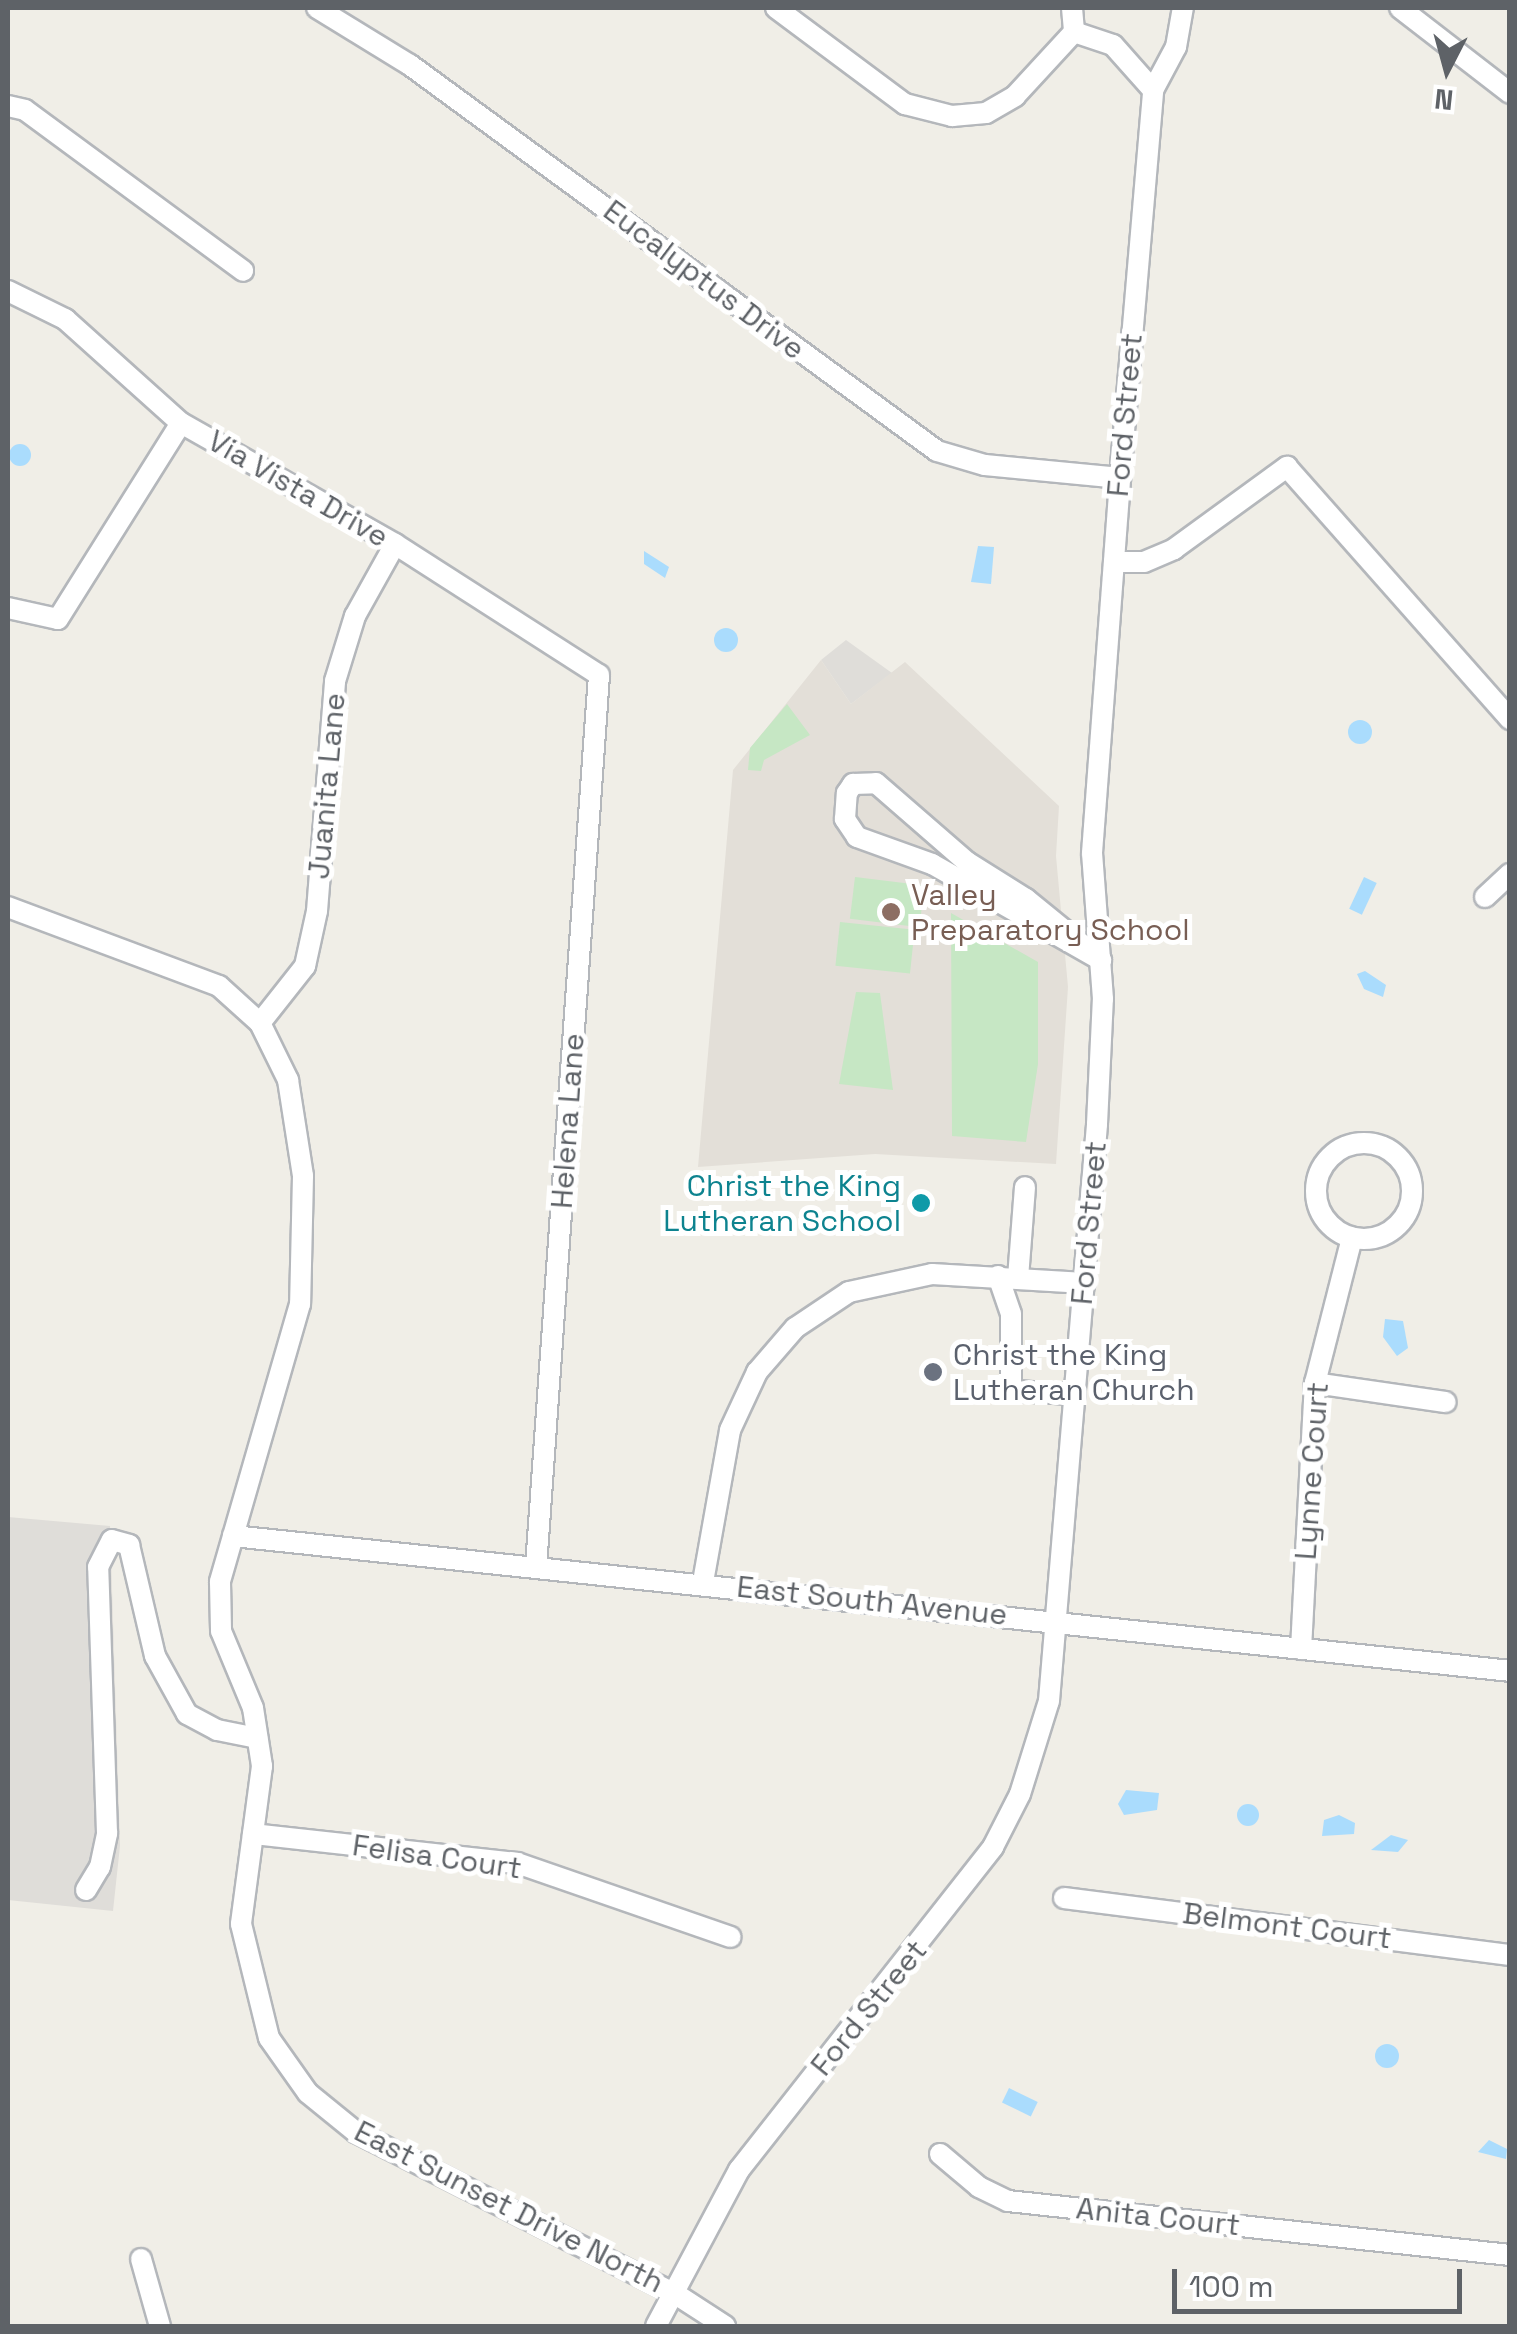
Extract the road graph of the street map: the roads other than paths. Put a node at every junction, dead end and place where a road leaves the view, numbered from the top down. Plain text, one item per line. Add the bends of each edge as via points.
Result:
1 (316, 8) edge
2 (776, 8) edge
3 (1072, 8) edge
4 (1183, 8) edge
5 (1400, 8) edge
6 (1074, 32) junction
7 (1153, 90) junction
8 (1510, 93) edge
9 (8, 106) edge
10 (243, 271) dead end
11 (8, 291) edge
12 (181, 423) junction
13 (1120, 478) junction
14 (395, 544) junction
15 (1114, 562) junction
16 (8, 608) edge
17 (600, 675) joint
18 (1510, 720) edge
19 (1510, 874) edge
20 (1484, 897) dead end
21 (8, 907) edge
22 (1101, 960) junction
23 (260, 1024) junction
24 (1025, 1187) dead end
25 (1352, 1238) junction
26 (1008, 1277) junction
27 (1085, 1283) junction
28 (1316, 1383) junction
29 (1075, 1394) junction
30 (1446, 1402) dead end
31 (233, 1536) junction
32 (536, 1566) junction
33 (703, 1582) junction
34 (1059, 1622) junction
35 (1301, 1648) junction
36 (1510, 1670) edge
37 (257, 1738) junction
38 (253, 1834) junction
39 (86, 1890) dead end
40 (1064, 1898) dead end
41 (731, 1937) dead end
42 (1510, 1955) edge
43 (940, 2154) dead end
44 (1510, 2256) edge
45 (141, 2259) dead end
46 (674, 2293) junction
47 (160, 2326) edge
48 (656, 2326) edge
49 (725, 2326) edge

1 - 13 street, Eucalyptus Drive via 410,64 937,451 985,464
2 - 6 street via 905,104 952,116 986,113 1014,96
3 - 6 street
4 - 7 street, Ford Street via 1176,47
5 - 8 street
6 - 7 street via 1113,45
7 - 13 street, Ford Street
9 - 10 street via 25,110
11 - 12 street, Via Vista Drive via 65,318
12 - 14 street, Via Vista Drive
12 - 16 street via 58,619
13 - 15 street, Ford Street
14 - 17 street, Via Vista Drive
14 - 23 street, Juanita Lane via 355,616 335,681 317,912 305,966
15 - 18 street via 1144,562 1174,549 1287,468
15 - 22 street, Ford Street via 1092,853
17 - 32 street, Helena Lane
19 - 20 street
21 - 23 street, East Sunset Drive North via 219,986
22 - 22 street via 967,862 876,783 854,784 846,819 866,843 932,864
22 - 27 street, Ford Street
23 - 31 street, East Sunset Drive North via 288,1080 306,1238 300,1304
24 - 26 street
25 - 25 street via 1395,1229 1410,1204 1409,1175 1379,1146 1342,1149 1318,1174 1318,1209 1332,1228
25 - 28 street, Lynne Court
26 - 27 street
26 - 29 street via 1010,1391
26 - 33 street via 932,1274 886,1282 849,1292 794,1328 756,1372 730,1430
27 - 29 street, Ford Street
28 - 30 street
28 - 35 street, Lynne Court
29 - 34 street, Ford Street
31 - 32 street, East South Avenue
31 - 37 street, East Sunset Drive North via 220,1582 221,1631 253,1708
32 - 33 street, East South Avenue
33 - 34 street, East South Avenue
34 - 35 street, East South Avenue
34 - 46 street, Ford Street via 1040,1740 993,1848 739,2170
35 - 36 street, East South Avenue
37 - 38 street, East Sunset Drive North via 262,1766
37 - 39 street via 217,1730 187,1714 155,1656 130,1545 112,1540 98,1568 107,1833 100,1867
38 - 41 street, Felisa Court via 517,1863
38 - 46 street, East Sunset Drive North via 241,1924 250,1980 269,2038 308,2093 356,2132
40 - 42 street, Belmont Court
43 - 44 street, Anita Court via 1008,2201
45 - 47 street
46 - 48 street, Ford Street
46 - 49 street, East Sunset Drive North

